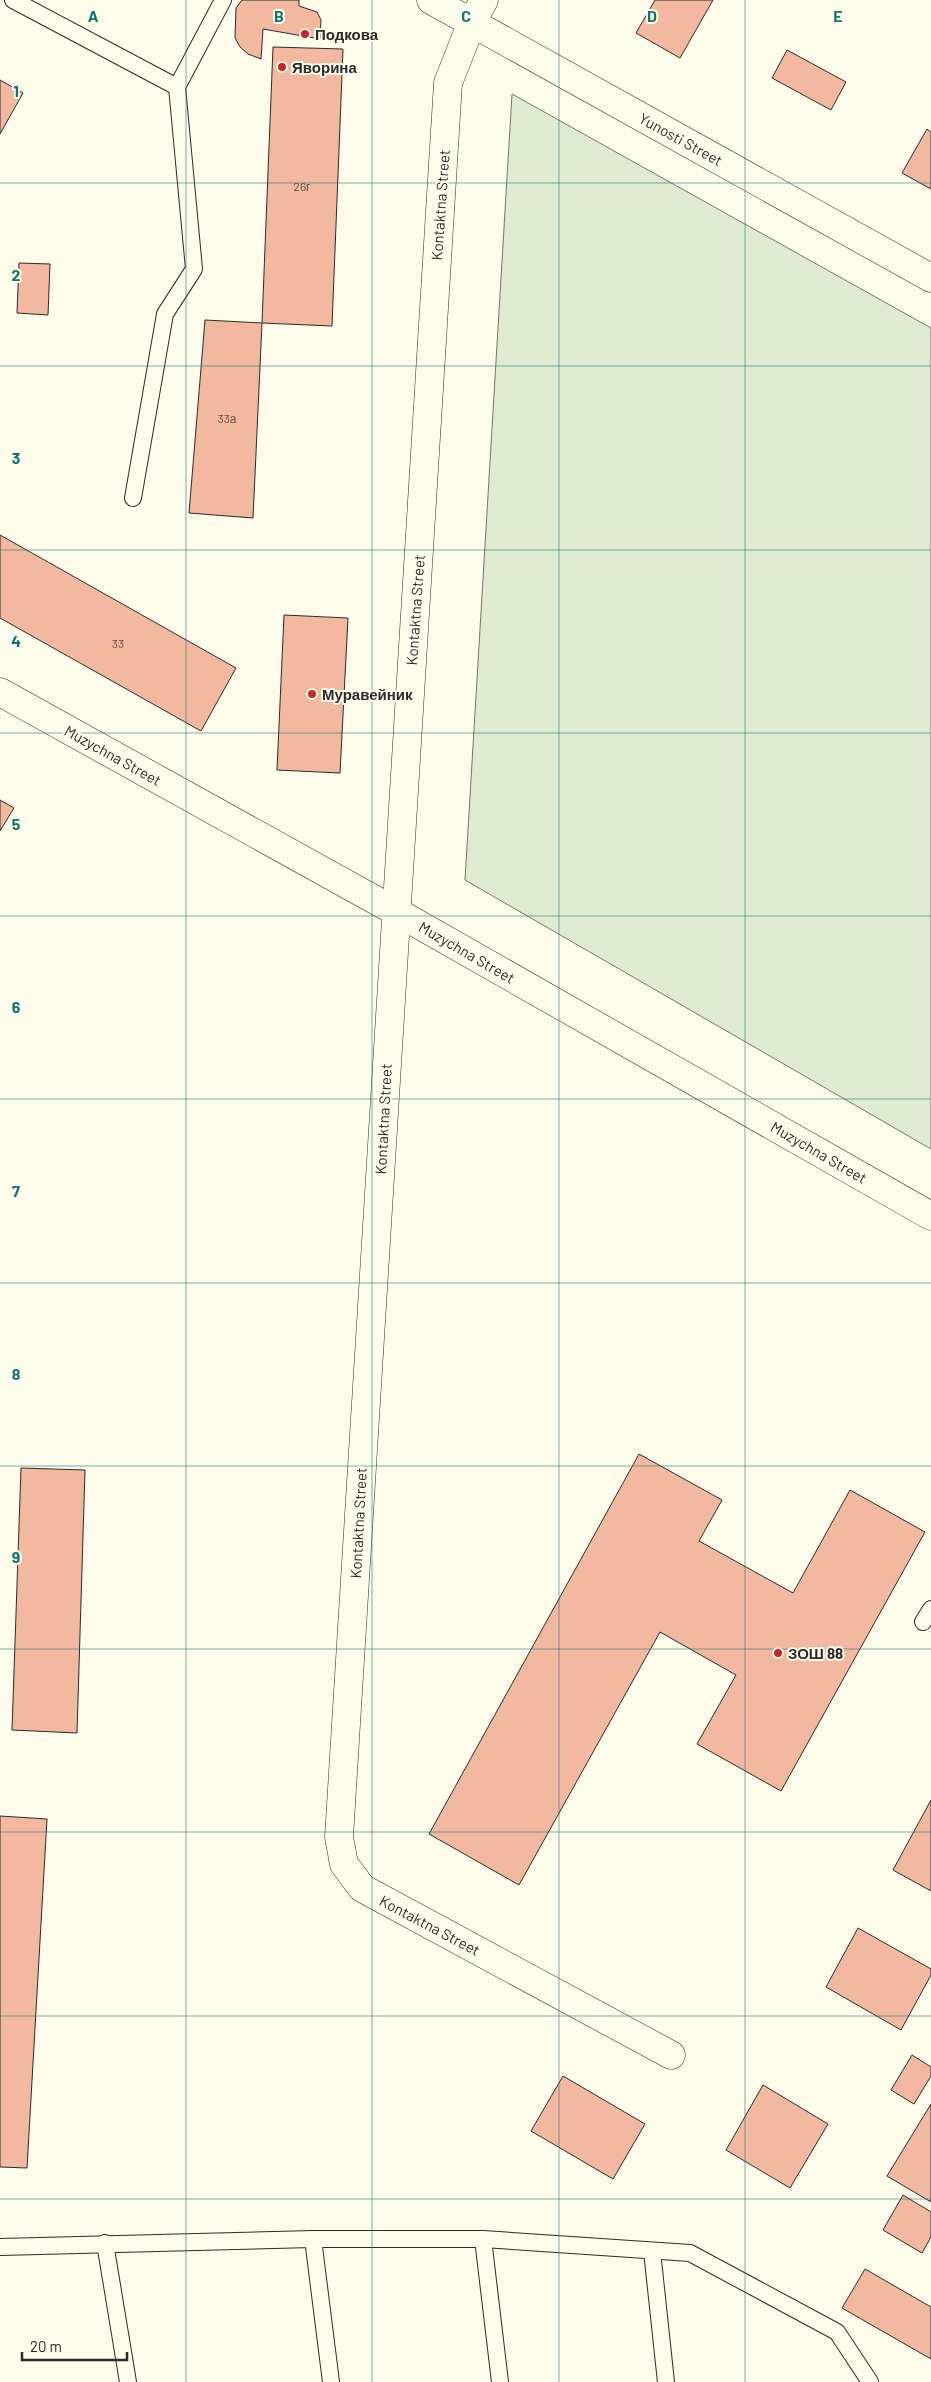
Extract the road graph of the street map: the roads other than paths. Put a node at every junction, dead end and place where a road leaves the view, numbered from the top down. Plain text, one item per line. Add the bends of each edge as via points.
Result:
1 (13, 0) edge
2 (222, 0) edge
3 (431, 0) edge
4 (478, 11) edge
5 (177, 87) junction
6 (931, 278) edge
7 (133, 498) dead end
8 (0, 692) edge
9 (396, 911) junction
10 (931, 1216) edge
11 (670, 2055) dead end
12 (313, 2239) junction
13 (483, 2239) junction
14 (105, 2243) junction
15 (0, 2247) edge
16 (652, 2251) junction
17 (128, 2382) edge
18 (331, 2382) edge
19 (500, 2382) edge
20 (666, 2382) edge
21 (870, 2382) edge

1 - 5 lane
2 - 5 lane
3 - 4 street, Yunosti Street
4 - 6 street, Yunosti Street
4 - 9 street, Kontaktna Street via 448,83
5 - 7 lane via 194,269 165,314
8 - 9 street, Muzychna Street
9 - 10 street, Muzychna Street
9 - 11 street, Kontaktna Street via 339,1837 344,1864 362,1888
12 - 13 lane
12 - 14 lane
12 - 18 lane
13 - 16 lane
13 - 19 lane
14 - 15 lane
14 - 17 lane
16 - 20 lane
16 - 21 lane via 690,2253 836,2332

